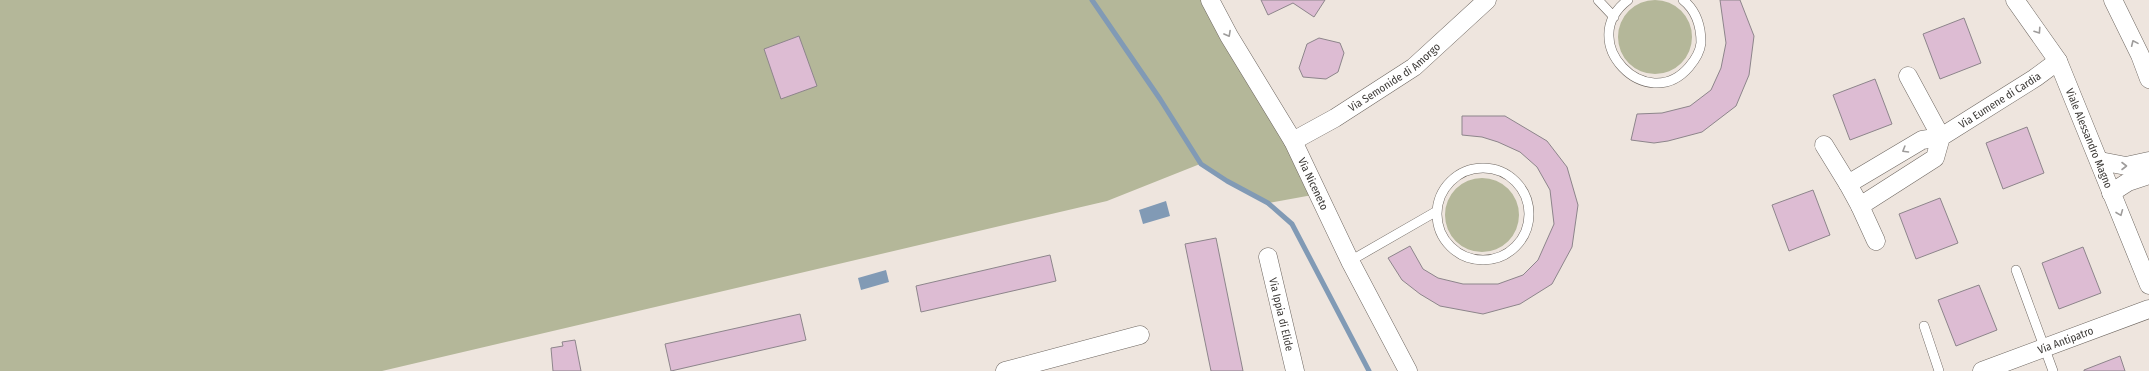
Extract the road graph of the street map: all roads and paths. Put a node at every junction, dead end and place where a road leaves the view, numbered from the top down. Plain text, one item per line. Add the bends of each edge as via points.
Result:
1 (1210, 0) edge
2 (1487, 0) edge
3 (1598, 0) edge
4 (1628, 0) edge
5 (1683, 0) edge
6 (2015, 0) edge
7 (2113, 0) edge
8 (1614, 17) junction
9 (2058, 61) junction
10 (1908, 76) dead end
11 (2149, 80) edge
12 (1941, 137) junction
13 (1293, 141) junction
14 (1824, 145) dead end
15 (2100, 161) junction
16 (2149, 161) edge
17 (2149, 175) edge
18 (1848, 184) junction
19 (2111, 193) junction
20 (1860, 206) junction
21 (1436, 211) junction
22 (1876, 241) dead end
23 (1268, 257) dead end
24 (1350, 260) junction
25 (2016, 270) dead end
26 (2149, 285) edge
27 (2149, 309) edge
28 (1924, 326) dead end
29 (1140, 335) dead end
30 (2044, 348) junction
31 (1005, 371) edge
32 (1295, 371) edge
33 (1408, 371) edge
34 (1939, 371) edge
35 (1982, 371) edge
36 (2053, 371) edge

1 -> 13 street, Via Niceneto
2 - 13 street, Via Semonide di Amorgo via 1414,67 1335,118
3 - 8 lane
4 - 8 lane
5 - 8 lane via 1697,17 1701,31 1700,46 1695,60 1685,72 1672,80 1656,83 1641,81 1627,73 1617,62 1610,48 1609,32
6 -> 9 street, Viale Alessandro Magno
11 -> 7 street
9 - 12 street, Via Eumene di Cardia
9 - 15 street, Viale Alessandro Magno
10 - 12 street
12 -> 18 street, Via Eumene di Cardia via 1922,140
12 - 20 street via 1935,158
13 - 24 street, Via Niceneto
14 - 18 street
15 -> 16 street via 2126,166
15 - 19 street, Viale Alessandro Magno
17 - 19 street via 2128,182
18 - 20 street
19 -> 26 street, Viale Alessandro Magno
20 - 22 street
21 - 21 lane via 1440,232 1453,249 1465,257 1479,260 1500,256 1518,244 1529,217 1527,201 1520,187 1509,176 1494,169 1483,168 1463,172 1449,182 1440,195
21 - 24 lane
23 - 32 street, Via Ippia di Elide
24 - 33 street, Via Niceneto
25 - 30 lane
27 - 30 street, Via Antipatro
28 - 34 lane
29 - 31 street
30 - 35 street, Via Antipatro
30 - 36 lane

